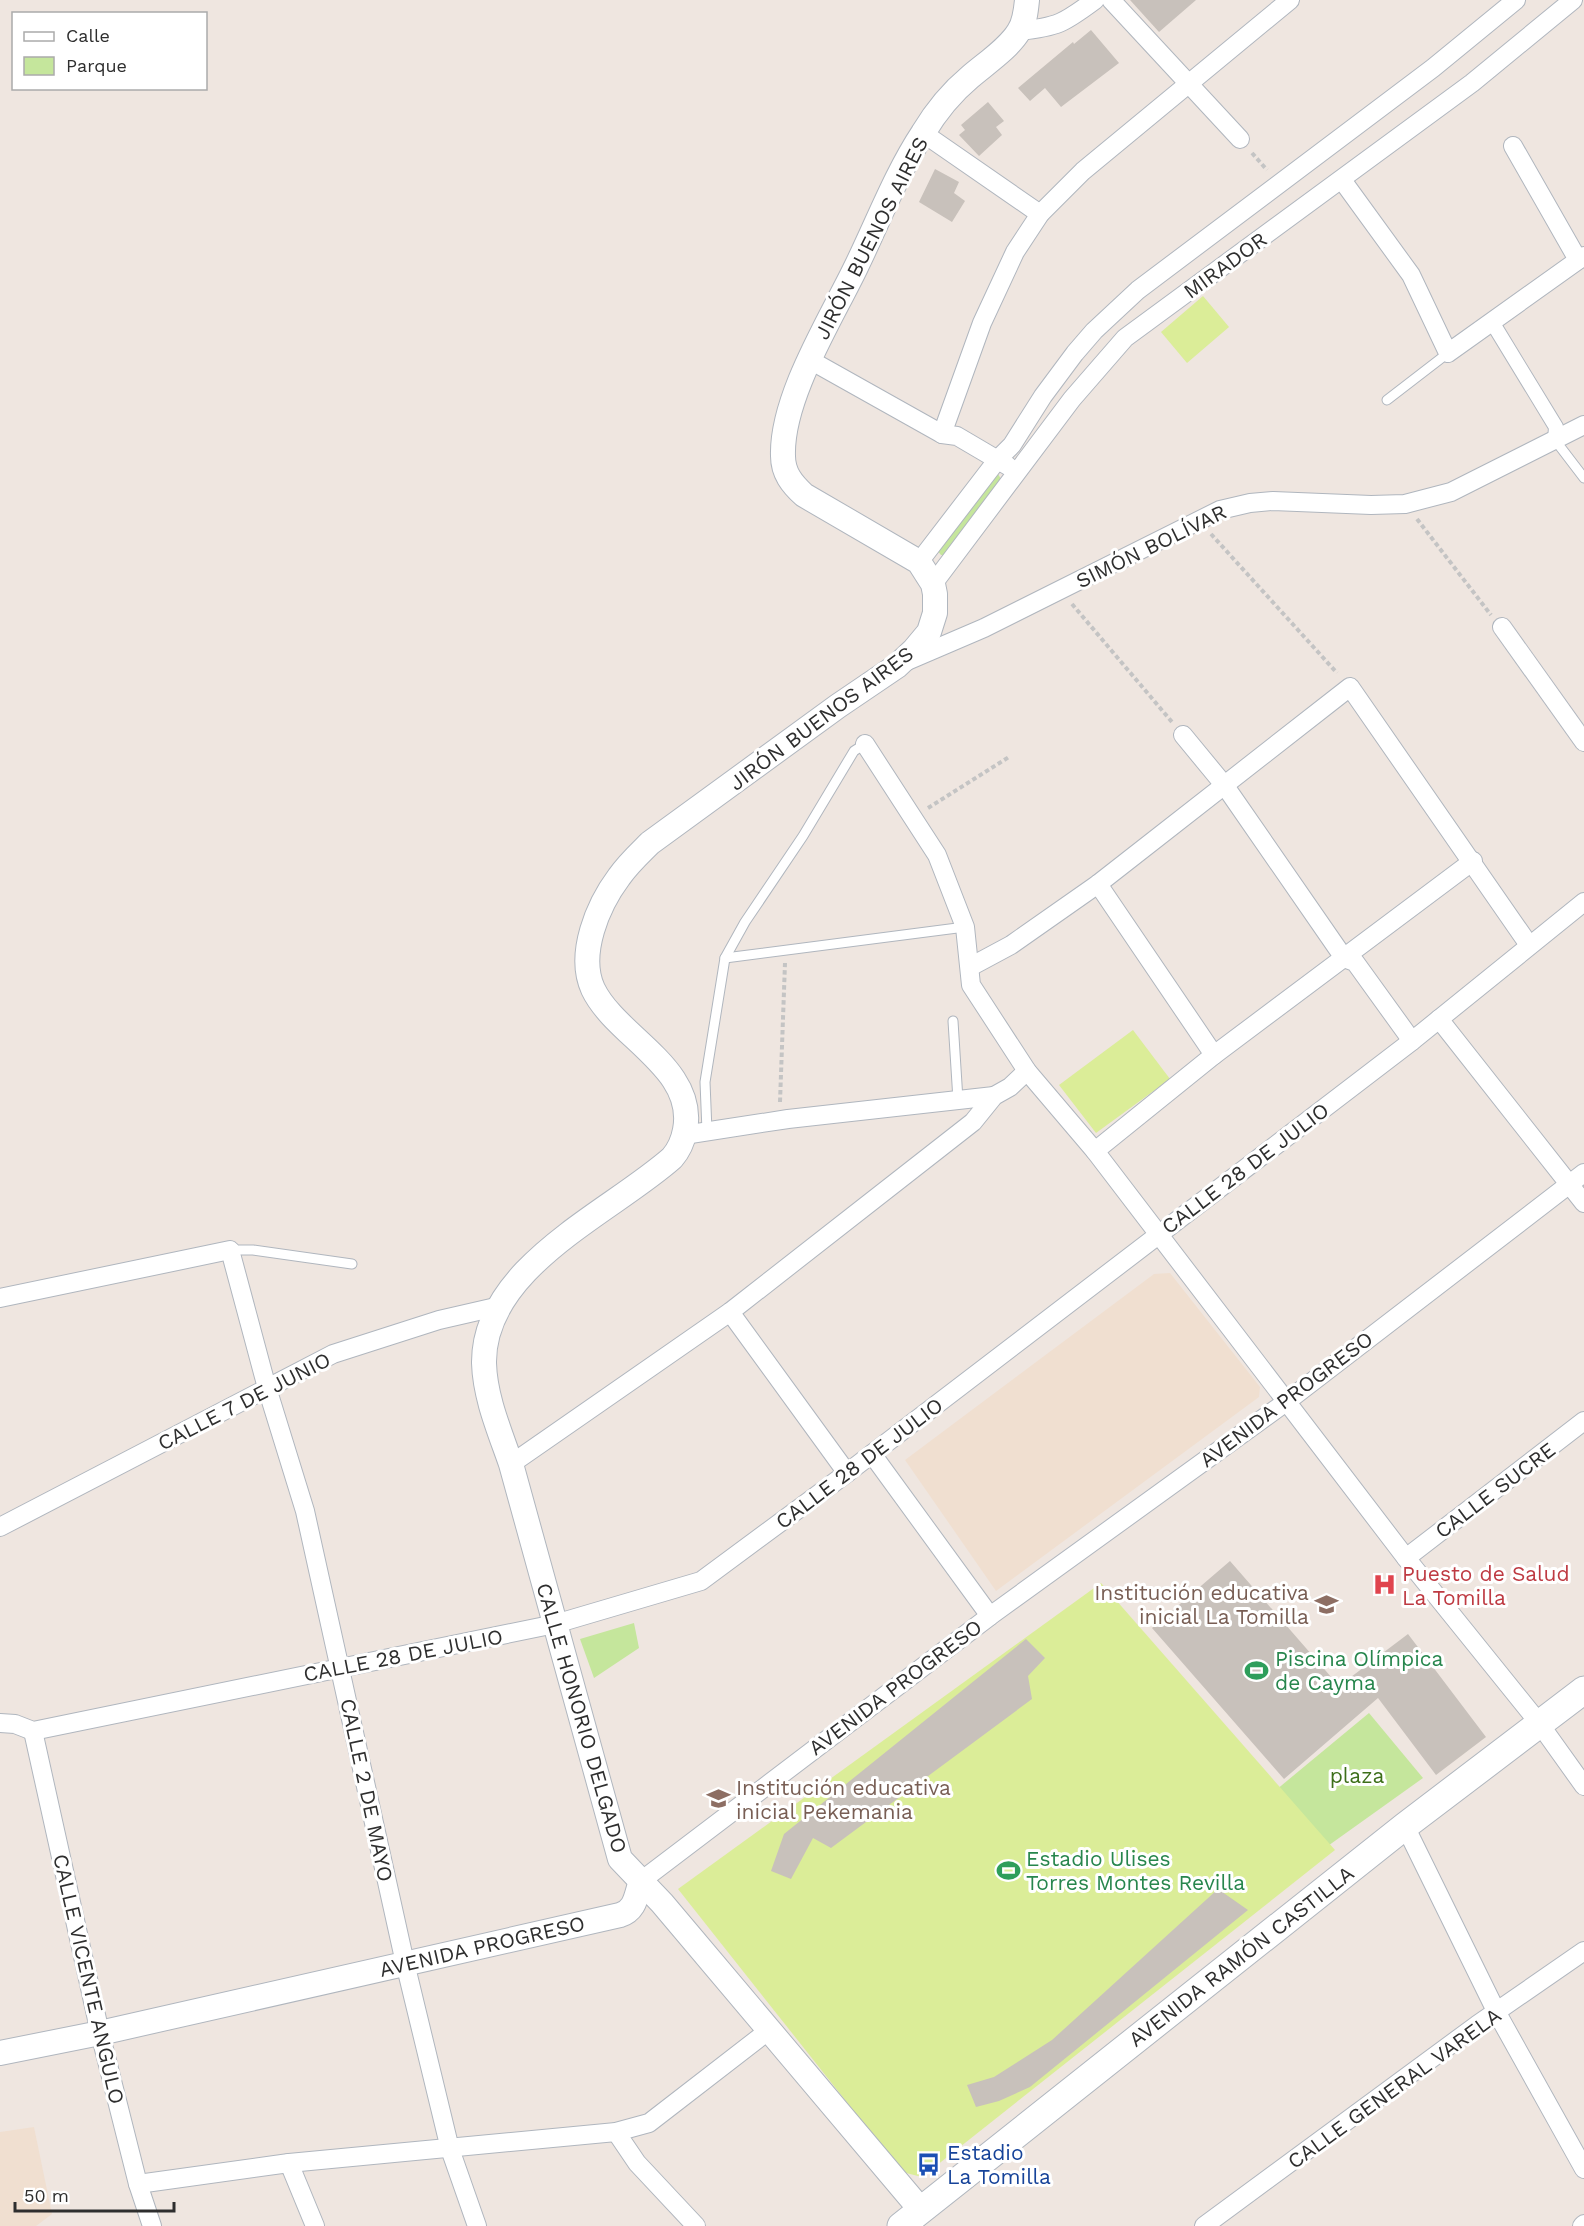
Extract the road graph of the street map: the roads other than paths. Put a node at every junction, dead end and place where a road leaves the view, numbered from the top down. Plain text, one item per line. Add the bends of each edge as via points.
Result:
1 (1027, 0) edge
2 (1095, 0) edge
3 (1112, 0) edge
4 (1290, 0) edge
5 (1516, 0) edge
6 (1573, 0) edge
7 (1019, 31) junction
8 (1189, 82) junction
9 (923, 133) junction
10 (1240, 139) road end
11 (1513, 146) dead end
12 (1342, 180) junction
13 (1040, 214) junction
14 (1581, 258) edge
15 (1492, 322) junction
16 (1448, 353) junction
17 (810, 360) junction
18 (1387, 400) dead end
19 (1584, 425) edge
20 (942, 434) junction
21 (1555, 440) junction
22 (998, 459) junction
23 (1016, 472) junction
24 (1584, 477) edge
25 (919, 562) junction
26 (933, 584) junction
27 (1502, 627) road end
28 (897, 666) junction
29 (1183, 735) road end
30 (1584, 742) edge
31 (866, 744) joint
32 (1225, 786) junction
33 (1473, 861) junction
34 (1098, 884) junction
35 (1583, 905) edge
36 (964, 927) junction
37 (1529, 945) junction
38 (725, 958) junction
39 (1344, 958) junction
40 (970, 967) junction
41 (1439, 1019) junction
42 (953, 1021) dead end
43 (1412, 1041) junction
44 (1214, 1055) junction
45 (1027, 1071) junction
46 (994, 1096) junction
47 (958, 1100) junction
48 (695, 1133) junction
49 (1095, 1151) junction
50 (1577, 1179) edge
51 (1584, 1203) edge
52 (1159, 1234) junction
53 (230, 1250) junction
54 (352, 1264) dead end
55 (0, 1298) edge
56 (500, 1306) junction
57 (730, 1312) junction
58 (267, 1388) junction
59 (1286, 1402) junction
60 (1584, 1421) edge
61 (872, 1454) junction
62 (511, 1464) junction
63 (847, 1473) junction
64 (0, 1527) edge
65 (1406, 1558) junction
66 (990, 1616) junction
67 (555, 1624) junction
68 (340, 1667) junction
69 (1584, 1690) edge
70 (0, 1723) edge
71 (1539, 1723) junction
72 (33, 1731) junction
73 (1584, 1786) edge
74 (1405, 1826) junction
75 (641, 1881) junction
76 (1584, 1951) edge
77 (405, 1963) junction
78 (1497, 2013) junction
79 (768, 2031) junction
80 (100, 2033) junction
81 (0, 2053) edge
82 (616, 2132) junction
83 (450, 2149) junction
84 (289, 2163) junction
85 (1584, 2169) edge
86 (138, 2184) junction
87 (911, 2218) edge
88 (152, 2226) edge
89 (315, 2226) edge
90 (477, 2226) edge
91 (696, 2226) edge
92 (1204, 2226) edge

1 - 7 street, JIRÓN BUENOS AIRES
2 - 7 street via 1065,22
3 - 8 street
4 - 8 street
5 - 22 street, MIRADOR via 1138,290 1094,332
6 - 12 street, MIRADOR via 1472,83
7 - 9 street, JIRÓN BUENOS AIRES via 950,97
8 - 10 street
8 - 13 street via 1083,171
9 - 13 street
9 - 17 street, JIRÓN BUENOS AIRES
11 - 14 street
12 - 16 street via 1411,275
12 - 23 street, MIRADOR via 1125,338
13 - 20 street via 1015,252 982,323
14 - 15 street
15 - 16 street
15 - 21 street via 1556,427
16 - 18 lane
17 - 20 street
17 - 25 street, JIRÓN BUENOS AIRES via 800,379 786,427 783,454 789,480 804,495
19 - 21 street, SIMÓN BOLÍVAR
20 - 22 street via 957,435
21 - 24 lane
21 - 28 street, SIMÓN BOLÍVAR via 1451,492 1405,504 1273,501 1228,508 984,628
22 - 23 street
22 - 25 street, MIRADOR
23 - 26 street, MIRADOR
25 - 26 street, JIRÓN BUENOS AIRES
26 - 28 street, JIRÓN BUENOS AIRES via 935,613 929,632
27 - 30 street
28 - 48 street, JIRÓN BUENOS AIRES via 650,843 618,878 604,902 588,952 593,989 675,1082
29 - 32 street
31 - 36 street via 937,855
31 - 38 lane via 854,751
32 - 33 street via 1350,687
32 - 34 street
32 - 39 street
33 - 37 street
33 - 39 street
34 - 40 street via 1011,945
34 - 44 street
35 - 37 street, CALLE 28 DE JULIO
36 - 38 lane
36 - 40 street
37 - 41 street, CALLE 28 DE JULIO
38 - 48 lane
39 - 43 street via 1355,962
39 - 44 street
40 - 45 street via 971,985
41 - 43 street, CALLE 28 DE JULIO
41 - 50 street
42 - 47 lane
43 - 52 street, CALLE 28 DE JULIO
44 - 49 street
45 - 46 street
45 - 49 street
46 - 47 street
46 - 57 street via 973,1122
47 - 48 street
48 - 56 street, JIRÓN BUENOS AIRES via 672,1158 548,1251 515,1283
49 - 52 street
50 - 51 street
50 - 59 street, AVENIDA PROGRESO
52 - 59 street
52 - 61 street, CALLE 28 DE JULIO
53 - 54 lane
53 - 55 street
53 - 58 street, CALLE 2 DE MAYO
56 - 58 street, CALLE 7 DE JUNIO via 439,1320 333,1354
56 - 62 street, CALLE HONORIO DELGADO via 486,1342 485,1371 492,1409
57 - 62 street
57 - 63 street
58 - 64 street, CALLE 7 DE JUNIO
58 - 68 street, CALLE 2 DE MAYO via 305,1511
59 - 65 street
59 - 66 street, AVENIDA PROGRESO
60 - 65 street, CALLE SUCRE
61 - 63 street, CALLE 28 DE JULIO
61 - 66 street
62 - 67 street, CALLE HONORIO DELGADO
63 - 67 street, CALLE 28 DE JULIO via 701,1581
65 - 71 street
66 - 75 street, AVENIDA PROGRESO
67 - 68 street, CALLE 28 DE JULIO
67 - 75 street, CALLE HONORIO DELGADO via 616,1848 620,1859
68 - 72 street, CALLE 28 DE JULIO
68 - 77 street, CALLE 2 DE MAYO
69 - 71 main road, AVENIDA RAMÓN CASTILLA
70 - 72 street, CALLE 28 DE JULIO
71 - 73 street
71 - 74 main road, AVENIDA RAMÓN CASTILLA
72 - 80 street, CALLE VICENTE ANGULO
74 - 78 street
74 - 87 main road, AVENIDA RAMÓN CASTILLA
75 - 77 street, AVENIDA PROGRESO via 633,1907 627,1912
75 - 79 street, CALLE HONORIO DELGADO
76 - 78 street, CALLE GENERAL VARELA
77 - 80 street, AVENIDA PROGRESO
77 - 83 street, CALLE 2 DE MAYO
78 - 85 street
78 - 92 street, CALLE GENERAL VARELA
79 - 82 street via 649,2123
79 - 87 street, CALLE HONORIO DELGADO
80 - 81 street, AVENIDA PROGRESO
80 - 86 street, CALLE VICENTE ANGULO
82 - 83 street
82 - 91 street via 637,2163
83 - 84 street
83 - 90 street, CALLE 2 DE MAYO
84 - 86 street
84 - 89 street
86 - 88 street, CALLE VICENTE ANGULO

